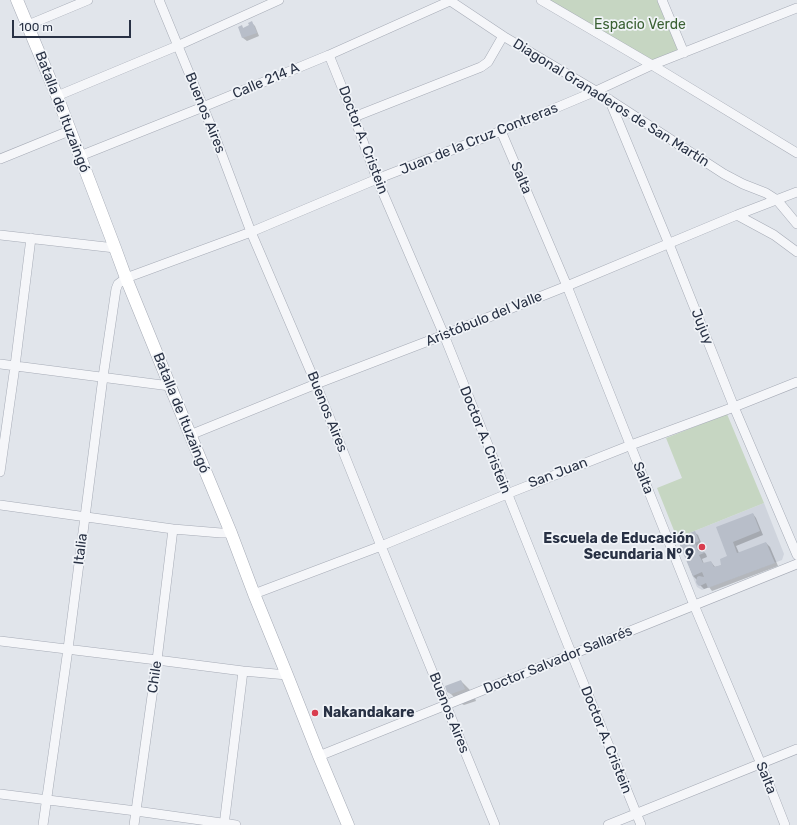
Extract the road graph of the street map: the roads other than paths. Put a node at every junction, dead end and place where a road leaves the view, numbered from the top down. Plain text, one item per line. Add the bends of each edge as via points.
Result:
1 (17, 0) edge
2 (88, 0) edge
3 (159, 0) edge
4 (279, 0) edge
5 (541, 0) edge
6 (662, 0) edge
7 (794, 0) edge
8 (450, 1) edge
9 (797, 9) edge
10 (28, 25) junction
11 (503, 36) junction
12 (177, 46) junction
13 (684, 53) junction
14 (329, 55) junction
15 (652, 66) junction
16 (596, 91) junction
17 (57, 96) junction
18 (609, 99) junction
19 (203, 107) junction
20 (354, 117) junction
21 (69, 131) junction
22 (501, 131) junction
23 (797, 153) edge
24 (80, 156) junction
25 (0, 159) edge
26 (377, 179) junction
27 (797, 192) edge
28 (777, 200) junction
29 (737, 216) junction
30 (797, 224) edge
31 (251, 232) junction
32 (0, 234) edge
33 (31, 238) junction
34 (669, 244) junction
35 (115, 248) junction
36 (797, 252) edge
37 (126, 278) junction
38 (567, 286) junction
39 (444, 335) junction
40 (0, 364) edge
41 (15, 366) junction
42 (103, 377) junction
43 (797, 382) edge
44 (316, 384) junction
45 (170, 386) junction
46 (734, 407) junction
47 (190, 435) junction
48 (630, 445) junction
49 (0, 472) edge
50 (507, 494) junction
51 (0, 505) edge
52 (85, 516) junction
53 (173, 529) junction
54 (231, 533) junction
55 (381, 546) junction
56 (797, 555) edge
57 (797, 564) edge
58 (254, 594) junction
59 (694, 605) junction
60 (0, 641) edge
61 (68, 649) junction
62 (572, 655) junction
63 (157, 660) junction
64 (243, 671) junction
65 (287, 675) junction
66 (446, 705) junction
67 (797, 750) edge
68 (319, 756) junction
69 (761, 764) junction
70 (0, 794) edge
71 (46, 801) junction
72 (136, 811) junction
73 (636, 814) junction
74 (224, 824) edge
75 (43, 825) edge
76 (134, 825) edge
77 (236, 825) edge
78 (348, 825) edge
79 (495, 825) edge
80 (608, 825) edge
81 (641, 825) edge
82 (785, 825) edge

1 - 10 main road, Batalla de Ituzaingó
2 - 10 street
3 - 12 street, Buenos Aires
4 - 12 street
5 - 15 street
6 - 13 street
7 - 9 street
8 - 11 street, Diagonal Granaderos de San Martín
8 - 14 street, Calle 214 A
9 - 13 street, Juan de la Cruz Contreras
10 - 17 main road, Batalla de Ituzaingó
11 - 16 street, Diagonal Granaderos de San Martín
11 - 20 street via 488,62 481,67
12 - 17 street
12 - 19 street, Buenos Aires
13 - 15 street, Juan de la Cruz Contreras
14 - 19 street, Calle 214 A
14 - 20 street, Doctor A. Cristein
15 - 16 street, Juan de la Cruz Contreras
15 - 23 street
16 - 18 street, Diagonal Granaderos de San Martín
16 - 22 street, Juan de la Cruz Contreras
17 - 21 main road, Batalla de Ituzaingó
18 - 28 street, Diagonal Granaderos de San Martín via 724,174
18 - 34 street, Jujuy
19 - 24 street, Calle 214 A
19 - 31 street, Buenos Aires
20 - 26 street, Doctor A. Cristein
21 - 24 main road, Batalla de Ituzaingó
21 - 25 street
22 - 26 street, Juan de la Cruz Contreras
22 - 38 street, Salta
24 - 35 main road, Batalla de Ituzaingó
26 - 31 street, Juan de la Cruz Contreras
26 - 39 street, Doctor A. Cristein
27 - 28 street, Aristóbulo del Valle
28 - 29 street, Aristóbulo del Valle
28 - 30 street
29 - 34 street, Aristóbulo del Valle
29 - 36 street via 774,235
31 - 37 street, Juan de la Cruz Contreras
31 - 44 street, Buenos Aires
32 - 33 street
33 - 35 street
33 - 41 street
34 - 38 street, Aristóbulo del Valle
34 - 46 street, Jujuy
35 - 37 main road, Batalla de Ituzaingó
37 - 42 street, Italia via 116,289
37 - 45 main road, Batalla de Ituzaingó
38 - 39 street, Aristóbulo del Valle
38 - 48 street, Salta
39 - 44 street, Aristóbulo del Valle
39 - 50 street, Doctor A. Cristein
40 - 41 street
41 - 42 street
41 - 49 street
42 - 45 street
42 - 52 street, Italia
43 - 46 street, San Juan
44 - 47 street, Aristóbulo del Valle
44 - 55 street, Buenos Aires
45 - 47 main road, Batalla de Ituzaingó
46 - 48 street, San Juan
46 - 56 street, Jujuy
47 - 54 main road, Batalla de Ituzaingó
48 - 50 street, San Juan
48 - 59 street, Salta
50 - 55 street, San Juan
50 - 62 street, Doctor A. Cristein
51 - 52 street
52 - 53 street
52 - 61 street, Italia
53 - 54 street
53 - 63 street, Chile
54 - 58 main road, Batalla de Ituzaingó
55 - 58 street, San Juan
55 - 66 street, Buenos Aires
57 - 59 street, Doctor Salvador Sallarés
58 - 65 main road, Batalla de Ituzaingó
59 - 62 street, Doctor Salvador Sallarés
59 - 69 street, Salta
60 - 61 street
61 - 63 street
61 - 71 street, Italia
62 - 66 street, Doctor Salvador Sallarés
62 - 73 street, Doctor A. Cristein
63 - 64 street
63 - 72 street, Chile
64 - 65 street
64 - 74 street
65 - 68 main road, Batalla de Ituzaingó
66 - 68 street, Doctor Salvador Sallarés
66 - 79 street, Buenos Aires
67 - 69 street
68 - 78 main road, Batalla de Ituzaingó
69 - 73 street
69 - 82 street, Salta
70 - 71 street
71 - 72 street
71 - 75 street, Italia
72 - 74 street
72 - 76 street, Chile
73 - 80 street
73 - 81 street, Doctor A. Cristein
74 - 77 street

